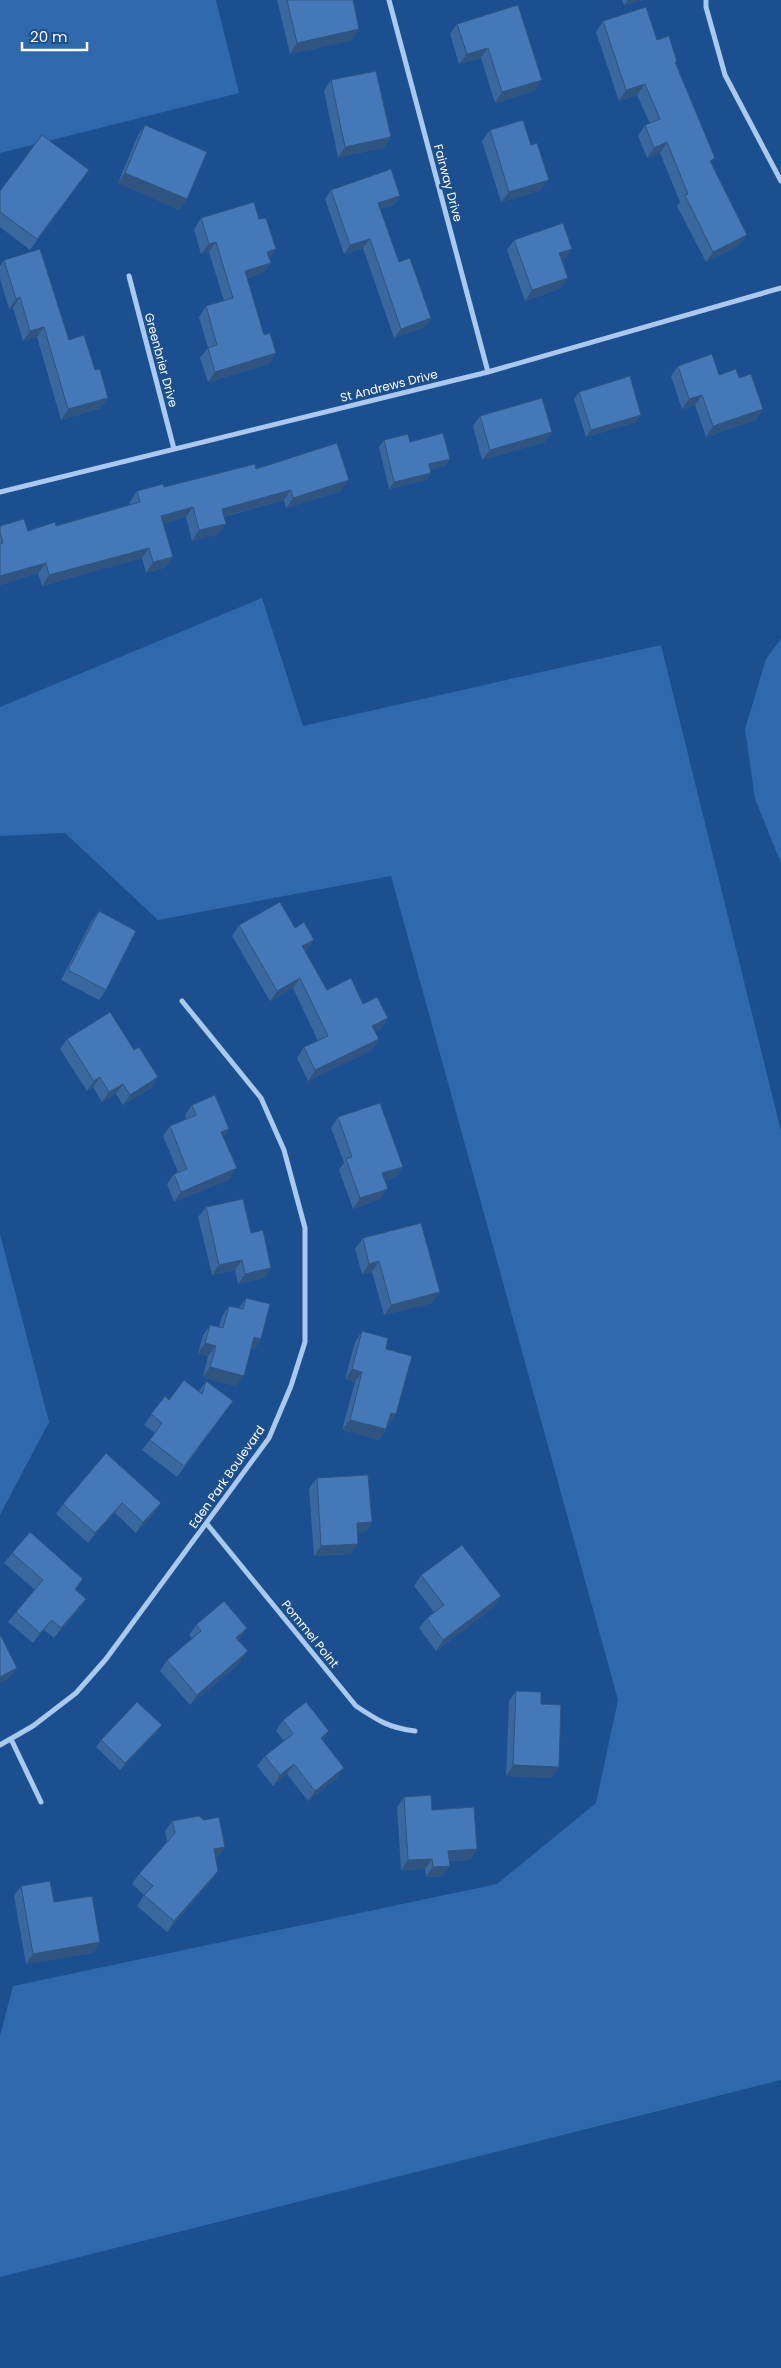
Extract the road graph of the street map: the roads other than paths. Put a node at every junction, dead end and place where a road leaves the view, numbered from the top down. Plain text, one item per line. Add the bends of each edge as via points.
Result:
1 (389, 0) edge
2 (706, 0) edge
3 (781, 181) edge
4 (129, 276) dead end
5 (781, 288) edge
6 (488, 372) junction
7 (174, 449) junction
8 (0, 492) edge
9 (182, 1001) dead end
10 (207, 1524) junction
11 (415, 1731) dead end
12 (11, 1739) junction
13 (0, 1745) edge
14 (42, 1802) dead end

1 - 6 street, Fairway Drive
2 - 3 street via 725,75
4 - 7 street, Greenbrier Drive
5 - 6 street, St Andrews Drive
6 - 7 street, St Andrews Drive
7 - 8 street, St Andrews Drive
9 - 10 street, Eden Park Boulevard via 261,1098 284,1150 305,1228 305,1342 291,1386 269,1438
10 - 11 street, Pommel Point via 356,1706 378,1721
10 - 12 street, Eden Park Boulevard via 106,1659 76,1693
12 - 13 street, Eden Park Boulevard
12 - 14 street

